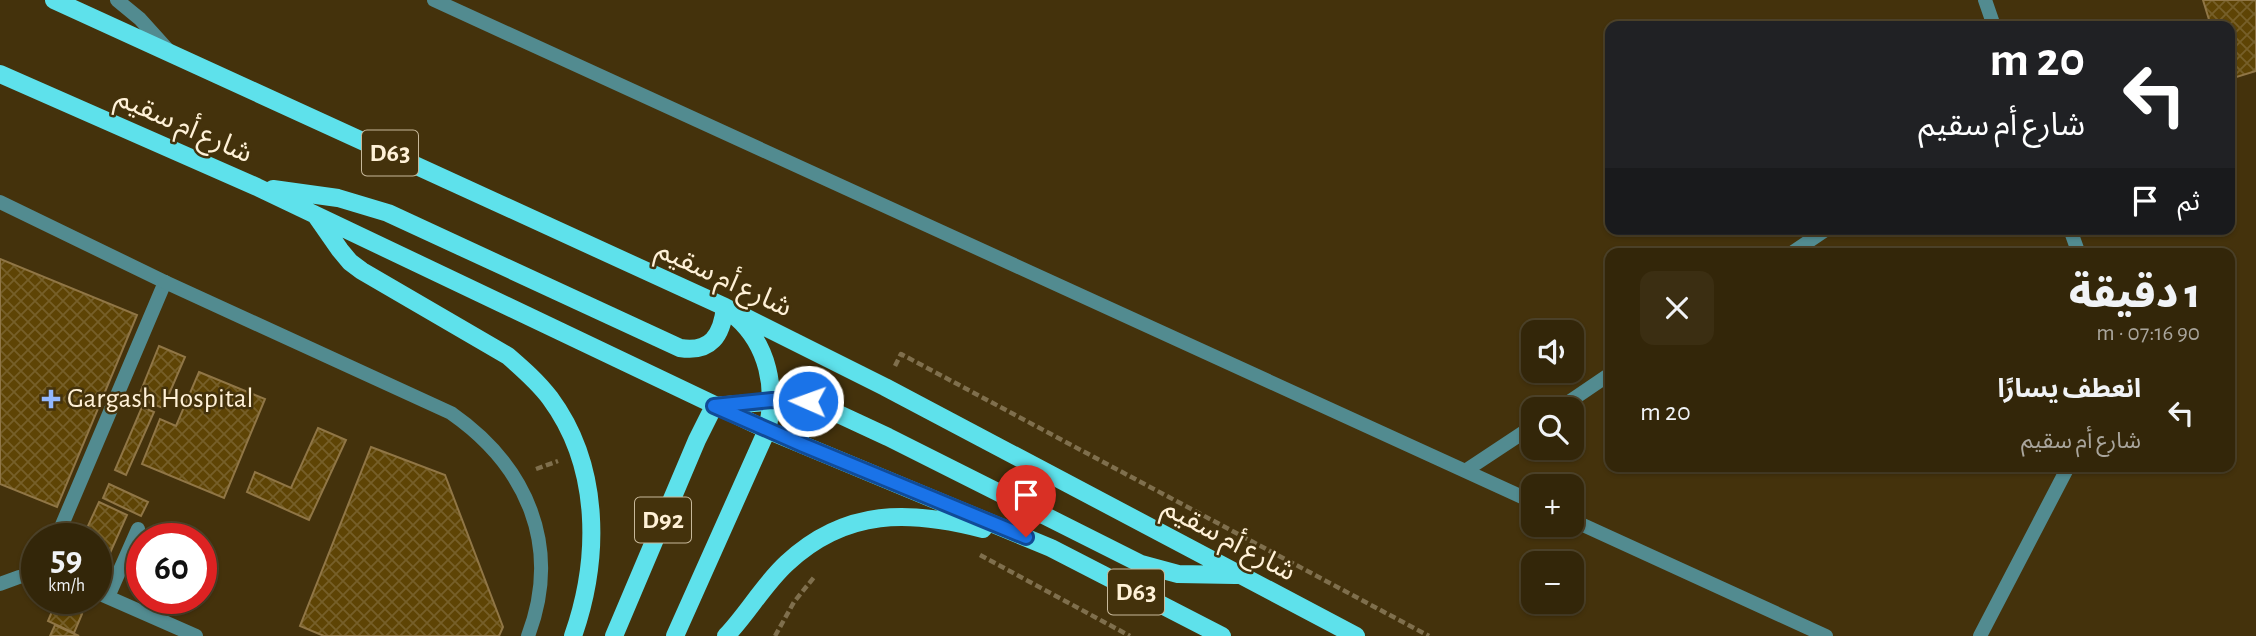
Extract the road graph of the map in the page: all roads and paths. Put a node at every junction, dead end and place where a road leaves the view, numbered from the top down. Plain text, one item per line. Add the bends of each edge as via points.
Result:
1 (54, 0) edge
2 (117, 0) edge
3 (434, 0) edge
4 (1985, 0) edge
5 (1992, 21) edge
6 (171, 53) junction
7 (0, 74) edge
8 (257, 187) junction
9 (0, 202) edge
10 (317, 217) junction
11 (1818, 235) edge
12 (1799, 248) edge
13 (165, 282) junction
14 (725, 307) junction
15 (1605, 377) edge
16 (885, 387) junction
17 (1576, 397) edge
18 (772, 400) junction
19 (817, 404) junction
20 (714, 406) junction
21 (767, 430) junction
22 (1521, 434) edge
23 (803, 445) junction
24 (578, 453) junction
25 (1465, 471) junction
26 (2065, 472) edge
27 (515, 476) junction
28 (1521, 497) edge
29 (63, 523) edge
30 (1584, 525) edge
31 (1051, 548) junction
32 (126, 551) edge
33 (976, 554) dead end
34 (821, 569) dead end
35 (1238, 575) junction
36 (21, 577) edge
37 (112, 577) edge
38 (0, 584) edge
39 (112, 599) edge
40 (196, 636) edge
41 (528, 636) edge
42 (573, 636) edge
43 (614, 636) edge
44 (675, 636) edge
45 (726, 636) edge
46 (775, 636) edge
47 (1130, 636) edge
48 (1222, 636) edge
49 (1356, 636) edge
50 (1429, 636) edge
51 (1826, 636) edge
52 (1979, 636) edge

1 - 6 main road, شارع أم سقيم / D63
2 - 6 street
3 - 25 street
4 - 5 street
6 - 14 main road, شارع أم سقيم / D63
7 - 8 main road, شارع أم سقيم / D63
8 - 10 main road, شارع أم سقيم / D63
8 - 14 main road via 338,198 380,210 680,348 690,350 710,343 722,327
9 - 13 street
10 - 20 main road, شارع أم سقيم / D63
10 - 24 main road via 351,262 508,356 531,376 567,425
11 - 12 street
13 - 27 street via 452,412 498,452
13 - 29 street
14 - 16 main road, شارع أم سقيم / D63
14 - 18 main road, D92 via 755,339 765,358
15 - 17 street
16 - 35 main road, شارع أم سقيم / D63
16 - 50 path via 901,354
18 - 19 main road
18 - 20 main road
18 - 21 main road, D92
19 - 23 main road via 799,421 798,439
19 - 35 main road via 1141,564 1178,574
20 - 21 main road, شارع أم سقيم / D63
20 - 43 main road, D92
21 - 23 main road, شارع أم سقيم / D63
21 - 44 main road, D92
22 - 25 street
23 - 31 main road, شارع أم سقيم / D63
24 - 27 path
24 - 42 main road via 588,490 591,565
25 - 28 street
26 - 52 street
27 - 41 street via 537,531 541,561 540,590
30 - 51 street
31 - 45 main road via 942,519 873,519 829,534 788,562
31 - 48 main road, شارع أم سقيم / D63
32 - 37 street
33 - 47 path
34 - 46 path via 794,602
35 - 49 main road, شارع أم سقيم / D63
36 - 38 street
39 - 40 street

